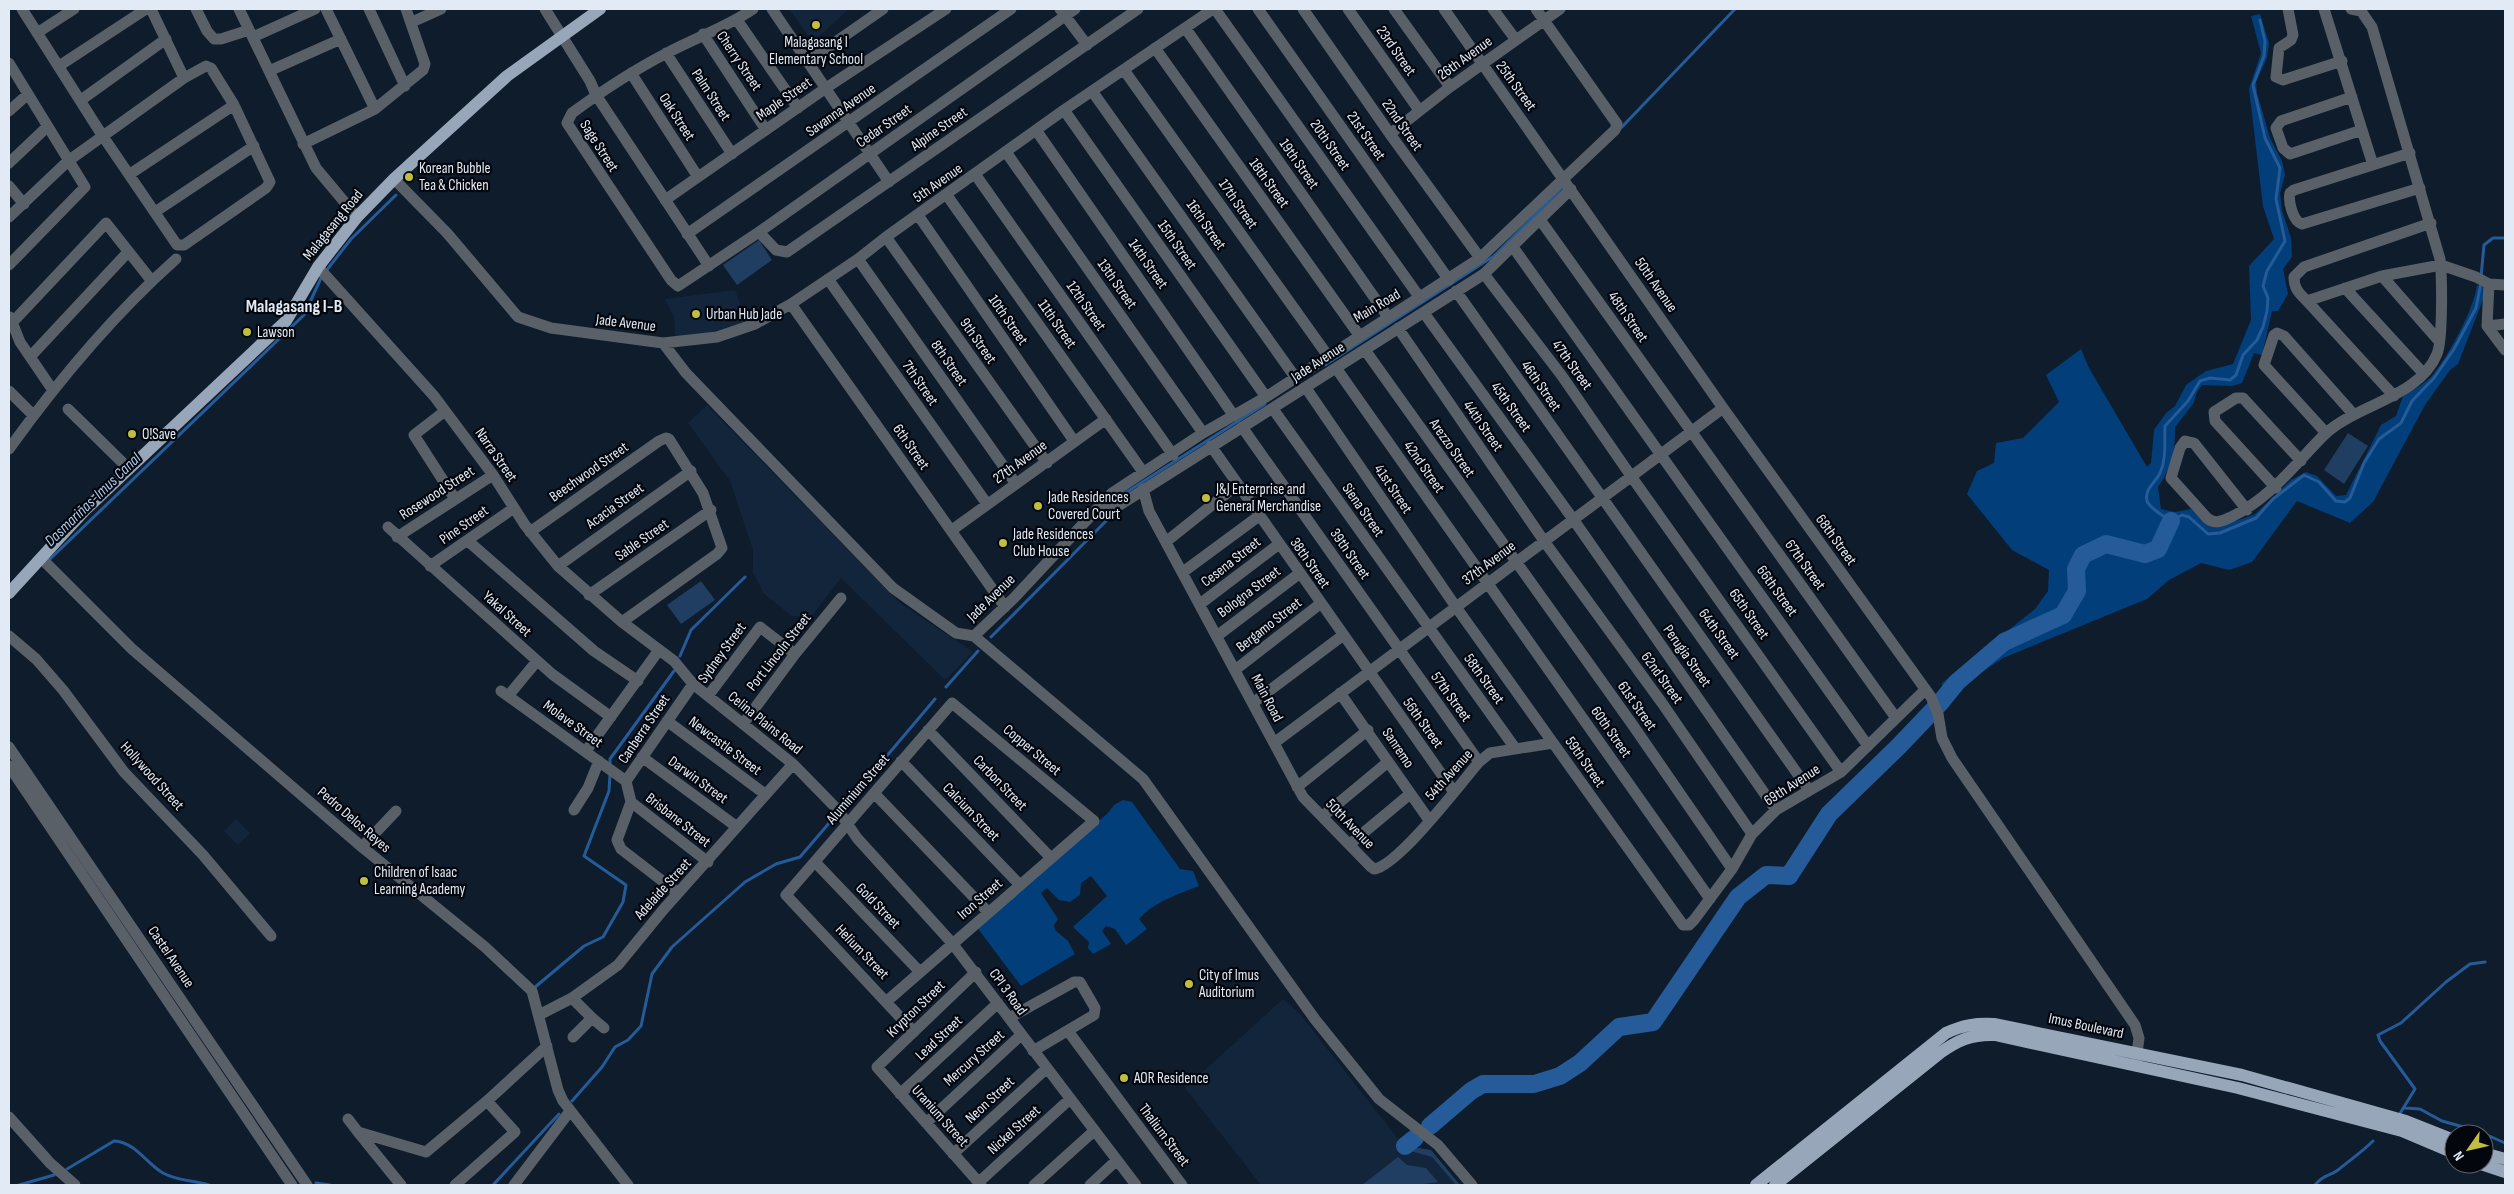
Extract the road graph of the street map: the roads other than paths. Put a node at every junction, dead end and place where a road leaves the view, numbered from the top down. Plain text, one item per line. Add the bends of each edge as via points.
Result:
1 (22, 9) edge
2 (74, 9) edge
3 (146, 9) edge
4 (151, 9) edge
5 (196, 9) edge
6 (239, 9) edge
7 (315, 9) edge
8 (326, 9) edge
9 (369, 9) edge
10 (406, 9) edge
11 (545, 9) edge
12 (600, 9) edge
13 (753, 9) edge
14 (772, 9) edge
15 (883, 9) edge
16 (946, 9) edge
17 (1011, 9) edge
18 (1138, 9) edge
19 (1214, 9) edge
20 (1258, 9) edge
21 (1303, 9) edge
22 (1348, 9) edge
23 (1394, 9) edge
24 (1444, 9) edge
25 (1493, 9) edge
26 (1536, 9) edge
27 (1560, 9) edge
28 (2288, 9) edge
29 (2324, 9) edge
30 (2350, 9) edge
31 (437, 10) edge
32 (1067, 11) edge
33 (738, 20) junction
34 (1544, 20) junction
35 (412, 22) junction
36 (1186, 29) junction
37 (37, 32) junction
38 (251, 33) junction
39 (703, 34) junction
40 (341, 39) junction
41 (166, 40) junction
42 (559, 40) junction
43 (1516, 40) junction
44 (1087, 44) junction
45 (1155, 48) junction
46 (666, 54) junction
47 (2342, 61) junction
48 (807, 62) junction
49 (9, 63) edge
50 (1482, 65) junction
51 (60, 66) junction
52 (1124, 70) junction
53 (269, 71) junction
54 (631, 73) junction
55 (184, 78) junction
56 (405, 86) junction
57 (1450, 87) junction
58 (826, 88) junction
59 (1092, 91) junction
60 (28, 95) junction
61 (596, 95) junction
62 (2352, 97) junction
63 (81, 100) junction
64 (234, 104) junction
65 (798, 108) junction
66 (375, 109) junction
67 (1064, 110) junction
68 (1419, 110) junction
69 (9, 111) edge
70 (848, 123) junction
71 (47, 127) junction
72 (766, 130) junction
73 (1036, 130) junction
74 (2362, 130) junction
75 (1390, 134) junction
76 (102, 135) junction
77 (303, 144) junction
78 (254, 146) junction
79 (1006, 152) junction
80 (2410, 153) junction
81 (732, 154) junction
82 (870, 154) junction
83 (68, 161) junction
84 (9, 163) edge
85 (2374, 165) junction
86 (130, 174) junction
87 (975, 174) junction
88 (698, 177) junction
89 (394, 179) junction
90 (889, 182) junction
91 (1568, 184) junction
92 (9, 186) edge
93 (2420, 188) junction
94 (946, 194) junction
95 (665, 200) junction
96 (24, 204) junction
97 (155, 212) junction
98 (918, 215) junction
99 (9, 217) edge
100 (357, 217) junction
101 (1541, 221) junction
102 (2431, 223) junction
103 (759, 232) junction
104 (688, 234) junction
105 (886, 237) junction
106 (1513, 247) junction
107 (128, 252) junction
108 (1480, 258) junction
109 (176, 259) dead end
110 (858, 259) junction
111 (2441, 264) junction
112 (9, 265) edge
113 (710, 266) junction
114 (318, 267) junction
115 (1484, 274) junction
116 (2382, 276) junction
117 (828, 278) junction
118 (152, 280) junction
119 (1449, 280) junction
120 (2483, 281) junction
121 (2505, 285) edge
122 (2345, 288) junction
123 (1456, 291) junction
124 (1420, 298) junction
125 (2307, 301) junction
126 (791, 304) junction
127 (1424, 313) junction
128 (1388, 317) junction
129 (10, 321) edge
130 (2505, 324) edge
131 (2487, 326) junction
132 (1398, 328) junction
133 (1359, 335) junction
134 (2439, 341) junction
135 (663, 343) junction
136 (1365, 350) junction
137 (2505, 350) edge
138 (30, 356) junction
139 (1328, 356) junction
140 (1336, 368) junction
141 (2423, 373) junction
142 (1295, 377) junction
143 (1306, 388) junction
144 (52, 389) junction
145 (9, 391) edge
146 (2394, 396) junction
147 (1266, 397) junction
148 (1723, 408) junction
149 (68, 409) dead end
150 (1273, 409) junction
151 (445, 411) junction
152 (2354, 414) junction
153 (33, 416) junction
154 (1234, 416) junction
155 (1106, 419) junction
156 (1242, 427) junction
157 (1690, 431) junction
158 (1203, 433) junction
159 (2326, 433) junction
160 (1074, 441) junction
161 (1211, 446) junction
162 (9, 447) edge
163 (1659, 454) junction
164 (1173, 455) junction
165 (2301, 461) junction
166 (1047, 463) junction
167 (129, 469) junction
168 (691, 471) junction
169 (1143, 472) junction
170 (494, 475) junction
171 (1631, 476) junction
172 (1016, 484) junction
173 (1237, 485) junction
174 (2276, 488) junction
175 (1143, 489) junction
176 (1601, 498) junction
177 (455, 499) junction
178 (987, 504) junction
179 (514, 508) junction
180 (711, 510) junction
181 (2247, 510) junction
182 (1096, 512) junction
183 (1259, 516) junction
184 (1573, 519) junction
185 (388, 527) dead end
186 (952, 530) junction
187 (530, 532) junction
188 (398, 537) junction
189 (468, 541) junction
190 (1167, 541) junction
191 (1544, 541) junction
192 (1279, 544) junction
193 (42, 559) junction
194 (1516, 562) junction
195 (430, 566) junction
196 (558, 566) junction
197 (1183, 572) junction
198 (1300, 573) junction
199 (1486, 584) junction
200 (9, 592) edge
201 (589, 594) junction
202 (841, 598) dead end
203 (1200, 604) junction
204 (1320, 604) junction
205 (1005, 607) junction
206 (1456, 607) junction
207 (622, 622) junction
208 (1429, 628) junction
209 (9, 636) edge
210 (974, 636) junction
211 (1217, 636) junction
212 (1342, 636) junction
213 (659, 650) junction
214 (1398, 650) junction
215 (795, 654) junction
216 (537, 661) junction
217 (1235, 670) junction
218 (1368, 672) junction
219 (638, 681) junction
220 (693, 684) junction
221 (1925, 690) junction
222 (1340, 693) junction
223 (708, 696) junction
224 (952, 703) joint
225 (1253, 703) junction
226 (611, 717) junction
227 (1896, 718) junction
228 (667, 721) junction
229 (743, 724) junction
230 (928, 730) junction
231 (1368, 730) junction
232 (1274, 743) junction
233 (1553, 743) junction
234 (1868, 746) junction
235 (9, 747) edge
236 (1515, 748) junction
237 (586, 751) junction
238 (642, 757) junction
239 (901, 761) junction
240 (599, 762) junction
241 (1388, 762) junction
242 (1479, 762) junction
243 (793, 764) junction
244 (9, 766) edge
245 (1841, 772) junction
246 (626, 782) junction
247 (1298, 787) junction
248 (1810, 790) junction
249 (1454, 792) junction
250 (874, 793) junction
251 (765, 794) junction
252 (1410, 794) junction
253 (631, 802) junction
254 (574, 810) dead end
255 (1776, 810) junction
256 (396, 811) dead end
257 (1323, 816) junction
258 (1429, 820) junction
259 (1094, 821) joint
260 (847, 824) junction
261 (737, 827) junction
262 (1752, 834) junction
263 (1350, 844) junction
264 (362, 847) junction
265 (1051, 858) junction
266 (708, 862) junction
267 (815, 862) junction
268 (1732, 869) junction
269 (1020, 885) junction
270 (678, 893) junction
271 (786, 895) joint
272 (1710, 899) junction
273 (988, 912) junction
274 (1694, 920) joint
275 (271, 936) dead end
276 (952, 943) junction
277 (920, 972) junction
278 (976, 972) junction
279 (572, 998) junction
280 (887, 1001) junction
281 (998, 1003) junction
282 (540, 1015) junction
283 (592, 1018) junction
284 (1009, 1018) junction
285 (604, 1028) dead end
286 (1068, 1031) junction
287 (914, 1032) junction
288 (1022, 1035) junction
289 (573, 1037) dead end
290 (547, 1046) junction
291 (1033, 1050) junction
292 (2136, 1059) junction
293 (877, 1067) joint
294 (1046, 1068) junction
295 (900, 1094) junction
296 (1070, 1099) junction
297 (487, 1101) junction
298 (570, 1111) junction
299 (9, 1117) edge
300 (348, 1119) dead end
301 (926, 1123) junction
302 (1094, 1131) junction
303 (358, 1132) junction
304 (2444, 1136) edge
305 (2444, 1149) edge
306 (953, 1154) junction
307 (1117, 1160) junction
308 (980, 1184) edge
309 (76, 1185) edge
310 (292, 1185) edge
311 (307, 1185) edge
312 (401, 1185) edge
313 (455, 1185) edge
314 (514, 1185) edge
315 (628, 1185) edge
316 (1034, 1185) edge
317 (1090, 1185) edge
318 (1136, 1185) edge
319 (1182, 1185) edge
320 (1472, 1185) edge
321 (1756, 1185) edge
322 (1775, 1185) edge

1 - 37 street
2 - 37 street
3 - 51 street
4 - 41 street
5 - 38 street via 206,31 214,39
6 - 38 street
7 - 38 street
8 - 40 street
9 - 56 street
10 - 35 street
11 - 42 street
12 - 42 main road, Malagasang Road
13 - 33 street, Sage Street
14 - 48 street
15 - 48 street
16 - 58 street, Maple Street
17 - 70 street, Savanna Avenue
18 - 44 street, Alpine Street
19 - 36 street, 5th Avenue
19 - 124 street, 20th Street
20 - 119 street, 21st Street
21 - 75 street, 22nd Street
22 - 68 street, 23rd Street
23 - 57 street
24 - 50 street, 25th Street
25 - 43 street
26 - 34 street
27 - 34 street, 26th Avenue
28 - 47 street via 2293,34 2291,40 2279,48 2276,77 2283,80
29 - 47 street
30 - 80 street via 2360,11 2372,27
31 - 35 street
32 - 44 street
32 - 82 street, Cedar Street
33 - 39 street, Sage Street
33 - 65 street
34 - 43 street, 26th Avenue
34 - 91 street via 1617,124
35 - 56 street via 425,64
36 - 45 street, 5th Avenue
36 - 128 street, 19th Street
37 - 51 street
38 - 53 street
39 - 46 street, Sage Street
39 - 72 street, Cherry Street
40 - 53 street
40 - 66 street
41 - 55 street
41 - 63 street
42 - 61 street
42 - 89 main road, Malagasang Road via 507,76
43 - 50 street, 26th Avenue
44 - 90 street, Alpine Street
45 - 52 street, 5th Avenue
45 - 133 street, 18th Street
46 - 54 street, Sage Street
46 - 81 street, Palm Street
47 - 62 street
48 - 58 street
49 - 60 street
50 - 57 street, 26th Avenue
50 - 91 street, 25th Street
51 - 63 street
52 - 59 street, 5th Avenue
52 - 139 street, 17th Street
53 - 77 street
54 - 61 street, Sage Street
54 - 88 street, Oak Street
55 - 64 street via 206,66 211,68
55 - 76 street
56 - 66 street
57 - 68 street, 26th Avenue
58 - 65 street, Maple Street
58 - 70 street
59 - 67 street, 5th Avenue
59 - 142 street, 16th Street
60 - 69 street
60 - 71 street
61 - 95 street
61 - 113 street, Sage Street via 572,113 567,123 569,128 675,284 683,285
62 - 74 street
62 - 74 street via 2281,121 2276,128 2283,148 2290,154
63 - 76 street
64 - 78 street
64 - 86 street
65 - 72 street, Maple Street
66 - 77 street
67 - 73 street, 5th Avenue
67 - 147 street, 15th Street
68 - 75 street, 26th Avenue
70 - 82 street
70 - 104 street, Savanna Avenue
71 - 83 street
71 - 84 street
72 - 81 street, Maple Street
73 - 79 street, 5th Avenue
73 - 154 street, 14th Street
74 - 85 street
75 - 108 street, 22nd Street
76 - 83 street
76 - 86 street
77 - 100 street via 316,168
78 - 97 street
78 - 97 street via 269,178 266,188 184,245 174,242
79 - 87 street, 5th Avenue
79 - 158 street, 13th Street
80 - 85 street
80 - 93 street
81 - 88 street, Maple Street
82 - 90 street
82 - 103 street, Cedar Street
83 - 96 street
83 - 112 street via 84,183 83,190
85 - 93 street via 2292,191 2289,199 2297,222 2305,224
86 - 97 street
87 - 94 street, 5th Avenue
87 - 164 street, 12th Street
88 - 95 street, Maple Street
89 - 100 main road, Malagasang Road
89 - 135 street, Jade Avenue via 462,250 518,316 551,328
90 - 103 street, Alpine Street via 787,252 776,250
91 - 101 street, Jade Avenue
91 - 108 street, Main Road
91 - 148 street, 50th Avenue
92 - 96 street
93 - 102 street
94 - 98 street, 5th Avenue
94 - 155 street, 11th Street
95 - 104 street
96 - 99 street
98 - 105 street, 5th Avenue
98 - 160 street, 10th Street
100 - 114 main road, Malagasang Road
101 - 106 street, Jade Avenue
101 - 157 street, 48th Street
102 - 111 street
102 - 125 street via 2304,266 2294,277 2294,284
103 - 113 street, Cedar Street
104 - 113 street
105 - 110 street, 5th Avenue
105 - 166 street, 9th Street
106 - 115 street, Jade Avenue
106 - 163 street
107 - 118 street
107 - 129 street via 106,223
107 - 138 street
108 - 119 street, Main Road
109 - 118 street
110 - 117 street, 5th Avenue
110 - 172 street, 8th Street
111 - 116 street
111 - 120 street
111 - 134 street
114 - 151 street, Narra Street
114 - 167 main road, Malagasang Road via 286,321
115 - 123 street, Jade Avenue
115 - 171 street, 47th Street via 1562,376
116 - 122 street
116 - 134 street
117 - 126 street, 5th Avenue
117 - 178 street, 7th Street
118 - 144 street
119 - 124 street, Main Road
120 - 121 street
120 - 131 street
122 - 125 street
122 - 141 street
123 - 127 street, Jade Avenue
123 - 176 street, 46th Street
124 - 128 street, Main Road
125 - 146 street
126 - 135 street, 5th Avenue via 755,324 717,338
126 - 186 street, 6th Street
127 - 132 street, Jade Avenue
127 - 184 street, 45th Street
128 - 133 street, Main Road
129 - 138 street
130 - 131 street
131 - 137 street
132 - 136 street, Jade Avenue
132 - 191 street, 44th Street
133 - 139 street, Main Road
134 - 141 street via 2437,354
135 - 210 street, Jade Avenue via 686,373 893,588 956,633
136 - 140 street, Jade Avenue
136 - 194 street, Arezzo Street
138 - 144 street
139 - 142 street, Main Road
140 - 143 street, Jade Avenue
140 - 199 street, 42nd Street
141 - 146 street
142 - 147 street, Main Road
143 - 150 street, Jade Avenue
143 - 206 street, 41st Street
144 - 153 street
145 - 153 street
146 - 152 street
147 - 154 street, Main Road
148 - 157 street, 37th Avenue
148 - 221 street, 68th Street
149 - 167 street
150 - 156 street, Jade Avenue
150 - 208 street, Siena Street
151 - 170 street, Narra Street
151 - 177 street via 414,435
152 - 159 street
152 - 159 street via 2281,333 2274,335 2264,365
153 - 162 street
154 - 158 street, Main Road
155 - 160 street, 27th Avenue
155 - 169 street, 11th Street
156 - 161 street, Jade Avenue
156 - 214 street, 39th Street
157 - 163 street, 37th Avenue
157 - 227 street, 67th Street
158 - 164 street, Main Road
159 - 165 street
160 - 166 street, 27th Avenue
161 - 173 street, 38th Street
161 - 175 street, Jade Avenue
163 - 171 street, 37th Avenue
163 - 234 street, 66th Street
164 - 169 street, Main Road
165 - 174 street
165 - 174 street via 2243,398 2236,398 2214,412 2215,421
166 - 172 street, 27th Avenue
167 - 193 main road, Malagasang Road via 85,510
168 - 180 street
168 - 187 street, Beechwood Street via 666,438
168 - 196 street, Acacia Street
169 - 182 street, Main Road via 1112,493
170 - 177 street, Rosewood Street
170 - 179 street, Narra Street
171 - 176 street, 37th Avenue
171 - 245 street, 65th Street
172 - 178 street, 27th Avenue
173 - 183 street, 38th Street
173 - 190 street
174 - 181 street
175 - 182 street, Jade Avenue via 1112,509
175 - 190 street, Main Road via 1150,511
176 - 184 street, 37th Avenue
176 - 248 street, 64th Street
177 - 188 street, Rosewood Street
178 - 186 street, 27th Avenue
179 - 187 street, Narra Street
179 - 189 street, Pine Street
180 - 201 street, Sable Street
180 - 207 street via 722,548
181 - 181 street via 2194,443 2185,441 2172,474 2173,482 2210,522 2220,522
182 - 205 street, Jade Avenue
183 - 192 street, 38th Street
183 - 197 street
184 - 191 street, 37th Avenue
184 - 255 street, Perugia Street
185 - 188 street, Yakal Street
186 - 205 street, 6th Street
187 - 196 street, Narra Street
188 - 195 street, Yakal Street
189 - 195 street, Pine Street
189 - 219 street via 594,651
190 - 197 street, Main Road
191 - 194 street, 37th Avenue
191 - 262 street, 62nd Street
192 - 198 street, 38th Street
192 - 203 street, Cesena Street
193 - 200 main road, Malagasang Road
193 - 264 street, Pedro Delos Reyes via 132,649
194 - 199 street, 37th Avenue
194 - 268 street, 61st Street
195 - 216 street, Yakal Street
196 - 201 street, Narra Street
197 - 203 street, Main Road
198 - 204 street, 38th Street
198 - 211 street, Bologna Street
199 - 206 street, 37th Avenue
199 - 272 street, 60th Street
201 - 207 street, Narra Street
202 - 215 street, Port Lincoln Street
203 - 211 street, Main Road
204 - 212 street, 38th Street
204 - 217 street, Bergamo Street
205 - 210 street, Jade Avenue
206 - 208 street, 37th Avenue
206 - 233 street, 59th Street
207 - 213 street, Narra Street
208 - 214 street, 37th Avenue
208 - 236 street, 58th Street
209 - 275 street, Hollywood Street via 36,659 124,772 203,855
210 - 320 street via 1144,779 1305,1004 1378,1099 1438,1145
211 - 217 street, Main Road
212 - 218 street, 38th Street
212 - 225 street
213 - 219 street
213 - 220 street, Celina Plains Road via 678,664
214 - 218 street, 37th Avenue
214 - 242 street, 57th Street
215 - 223 street, Sydney Street via 760,627
215 - 229 street, Port Lincoln Street
216 - 226 street, Yakal Street
216 - 237 street, Molave Street via 505,694
217 - 225 street, Main Road
218 - 222 street, 37th Avenue
218 - 249 street, 56th Street
219 - 226 street
220 - 223 street, Celina Plains Road
220 - 228 street, Canberra Street
221 - 227 street, 69th Avenue
221 - 292 street, 68th Street via 1934,703 1940,730 1952,758 2134,1025 2139,1038
222 - 231 street, Sanremo
222 - 232 street, 37th Avenue
223 - 229 street, Celina Plains Road
224 - 230 street, Aluminium Street
224 - 259 street, Copper Street
225 - 232 street, Main Road
226 - 237 street
227 - 234 street, 69th Avenue
228 - 238 street, Canberra Street
228 - 251 street, Newcastle Street
229 - 243 street, Celina Plains Road
230 - 239 street, Aluminium Street
230 - 265 street, Carbon Street
231 - 241 street, Sanremo
231 - 247 street
232 - 247 street, Main Road
233 - 236 street, 54th Avenue
233 - 274 street, 59th Street via 1679,921 1689,925
234 - 245 street, 69th Avenue
235 - 311 street, Castel Avenue
236 - 242 street, 54th Avenue via 1490,753
237 - 240 street, Molave Street
238 - 246 street, Canberra Street
238 - 261 street, Darwin Street
239 - 250 street, Aluminium Street
239 - 269 street, Calcium Street
240 - 246 street, Molave Street
240 - 254 street
241 - 252 street, Sanremo
241 - 257 street
242 - 249 street, 54th Avenue
243 - 251 street, Adelaide Street
243 - 260 street, Celina Plains Road via 838,810
244 - 310 street, Castel Avenue
245 - 248 street, 69th Avenue
246 - 253 street, Canberra Street
247 - 257 street, 50th Avenue via 1303,797
248 - 255 street, 69th Avenue
249 - 258 street, 54th Avenue
250 - 260 street, Aluminium Street
250 - 273 street
251 - 261 street, Adelaide Street
252 - 258 street, Sanremo
252 - 263 street
253 - 266 street, Brisbane Street
253 - 270 street via 618,836 621,848
255 - 262 street, 69th Avenue
256 - 264 street
257 - 263 street, 50th Avenue
258 - 263 street, 50th Avenue via 1407,846 1378,868 1370,866
259 - 265 street, Iron Street
260 - 267 street, Aluminium Street
260 - 276 street, CPI 3 Road
261 - 266 street, Adelaide Street
262 - 268 street, 69th Avenue
264 - 282 street, Pedro Delos Reyes via 510,970 532,991
265 - 269 street, Iron Street
266 - 270 street, Adelaide Street
267 - 271 street, Aluminium Street
267 - 277 street, Gold Street
268 - 272 street, 69th Avenue
269 - 273 street, Iron Street
270 - 279 street, Adelaide Street via 618,965
271 - 280 street, Helium Street
272 - 274 street, 69th Avenue
273 - 276 street, Iron Street
276 - 277 street, Iron Street
276 - 278 street, CPI 3 Road
277 - 280 street, Iron Street
278 - 281 street, CPI 3 Road
278 - 287 street, Krypton Street
279 - 282 street, Adelaide Street
279 - 283 street
280 - 287 street, Helium Street
281 - 284 street, CPI 3 Road
281 - 295 street, Lead Street
282 - 290 street, Pedro Delos Reyes
283 - 285 street
283 - 289 street
284 - 286 street via 1074,982 1080,982 1096,1012
284 - 288 street, CPI 3 Road
286 - 291 street
286 - 319 street, Thalium Street
287 - 293 street, Krypton Street
288 - 291 street, CPI 3 Road
288 - 301 street, Mercury Street
290 - 297 street
290 - 298 street, Pedro Delos Reyes via 558,1090
291 - 294 street, CPI 3 Road
292 - 304 main road, Imus Boulevard via 2252,1078 2406,1120
292 - 305 main road, Imus Boulevard via 2402,1131
292 - 321 main road, Imus Boulevard via 1994,1024 1961,1025 1932,1043
292 - 322 main road, Imus Boulevard via 1995,1035 1965,1037 1940,1053
293 - 295 street, Uranium Street
294 - 296 street, CPI 3 Road
294 - 306 street, Neon Street
295 - 301 street, Uranium Street
296 - 302 street, CPI 3 Road
296 - 308 street, Nickel Street
297 - 303 street via 426,1152
297 - 313 street via 515,1132
298 - 314 street
298 - 315 street, Pedro Delos Reyes
299 - 309 street via 50,1163
300 - 303 street
301 - 306 street, Uranium Street
302 - 307 street, CPI 3 Road
302 - 316 street
303 - 312 street
306 - 308 street, Uranium Street
307 - 317 street
307 - 318 street, CPI 3 Road

